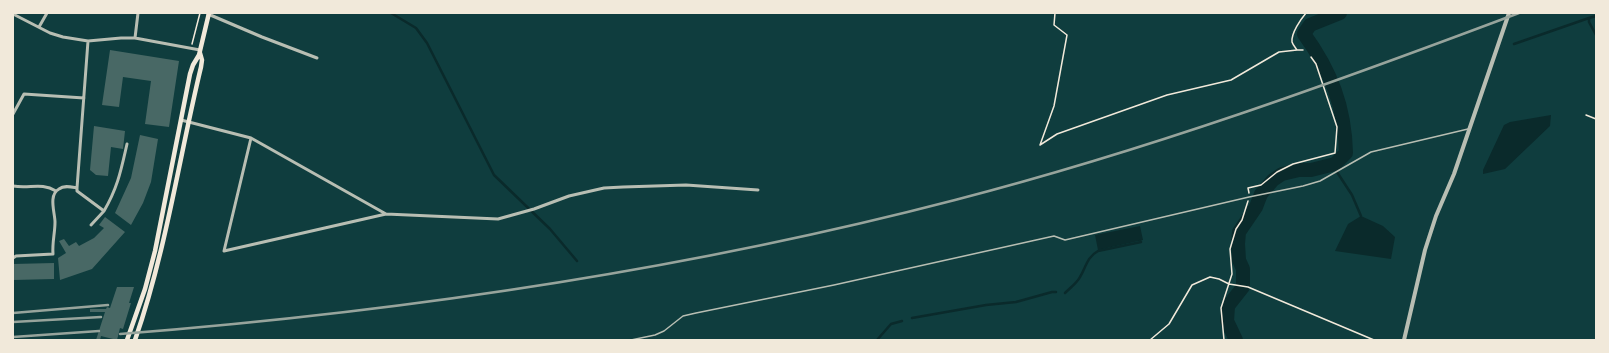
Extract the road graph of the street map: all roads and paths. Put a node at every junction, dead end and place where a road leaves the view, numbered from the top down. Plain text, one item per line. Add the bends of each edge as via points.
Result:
1 (47, 13) edge
2 (138, 13) edge
3 (200, 13) edge
4 (1055, 13) edge
5 (1306, 13) edge
6 (1508, 13) edge
7 (13, 14) edge
8 (208, 14) edge
9 (39, 27) junction
10 (135, 38) junction
11 (192, 40) dead end
12 (88, 41) junction
13 (200, 50) junction
14 (1297, 50) junction
15 (1303, 50) dead end
16 (1311, 57) dead end
17 (317, 58) dead end
18 (84, 98) junction
19 (13, 114) edge
20 (1586, 115) dead end
21 (1596, 119) edge
22 (181, 120) junction
23 (189, 122) junction
24 (1470, 128) junction
25 (1337, 135) dead end
26 (251, 138) junction
27 (127, 144) dead end
28 (13, 186) edge
29 (77, 188) junction
30 (758, 190) dead end
31 (56, 191) junction
32 (104, 211) junction
33 (386, 214) junction
34 (91, 225) dead end
35 (13, 258) edge
36 (1229, 284) junction
37 (127, 340) edge
38 (135, 340) edge
39 (631, 340) edge
40 (1150, 340) edge
41 (1224, 340) edge
42 (1374, 340) edge
43 (1404, 340) edge

1 - 9 street
2 - 10 street
3 - 11 path
4 - 14 path via 1054,24 1067,35 1054,106 1040,145 1057,134 1167,95 1231,80 1279,52
5 - 14 path via 1292,37 1292,43
6 - 24 street
7 - 9 street
8 - 13 main road
8 - 17 street
9 - 12 street via 56,35
10 - 12 street
10 - 13 street
12 - 18 street
13 - 22 main road via 190,74
13 - 23 main road via 201,67
14 - 15 path
16 - 25 path via 1316,64 1337,127
18 - 19 street via 24,94
18 - 29 street
20 - 21 path
22 - 23 street
22 - 37 main road via 155,251
23 - 26 street
23 - 38 main road via 162,253
24 - 39 lane via 1371,152 1328,177 1303,186 1065,240 1054,236 696,313 683,316 655,335
24 - 43 street via 1425,250
26 - 33 street
26 - 33 street via 224,251
27 - 32 street via 118,182
28 - 31 street via 45,186
29 - 31 street via 63,187
29 - 32 street
30 - 33 street via 686,185 623,186 569,196 526,212 490,220
31 - 35 street via 53,206 53,254
32 - 34 street
36 - 40 path via 1210,277 1192,285 1169,324
36 - 41 path via 1221,308
36 - 42 path via 1248,287

